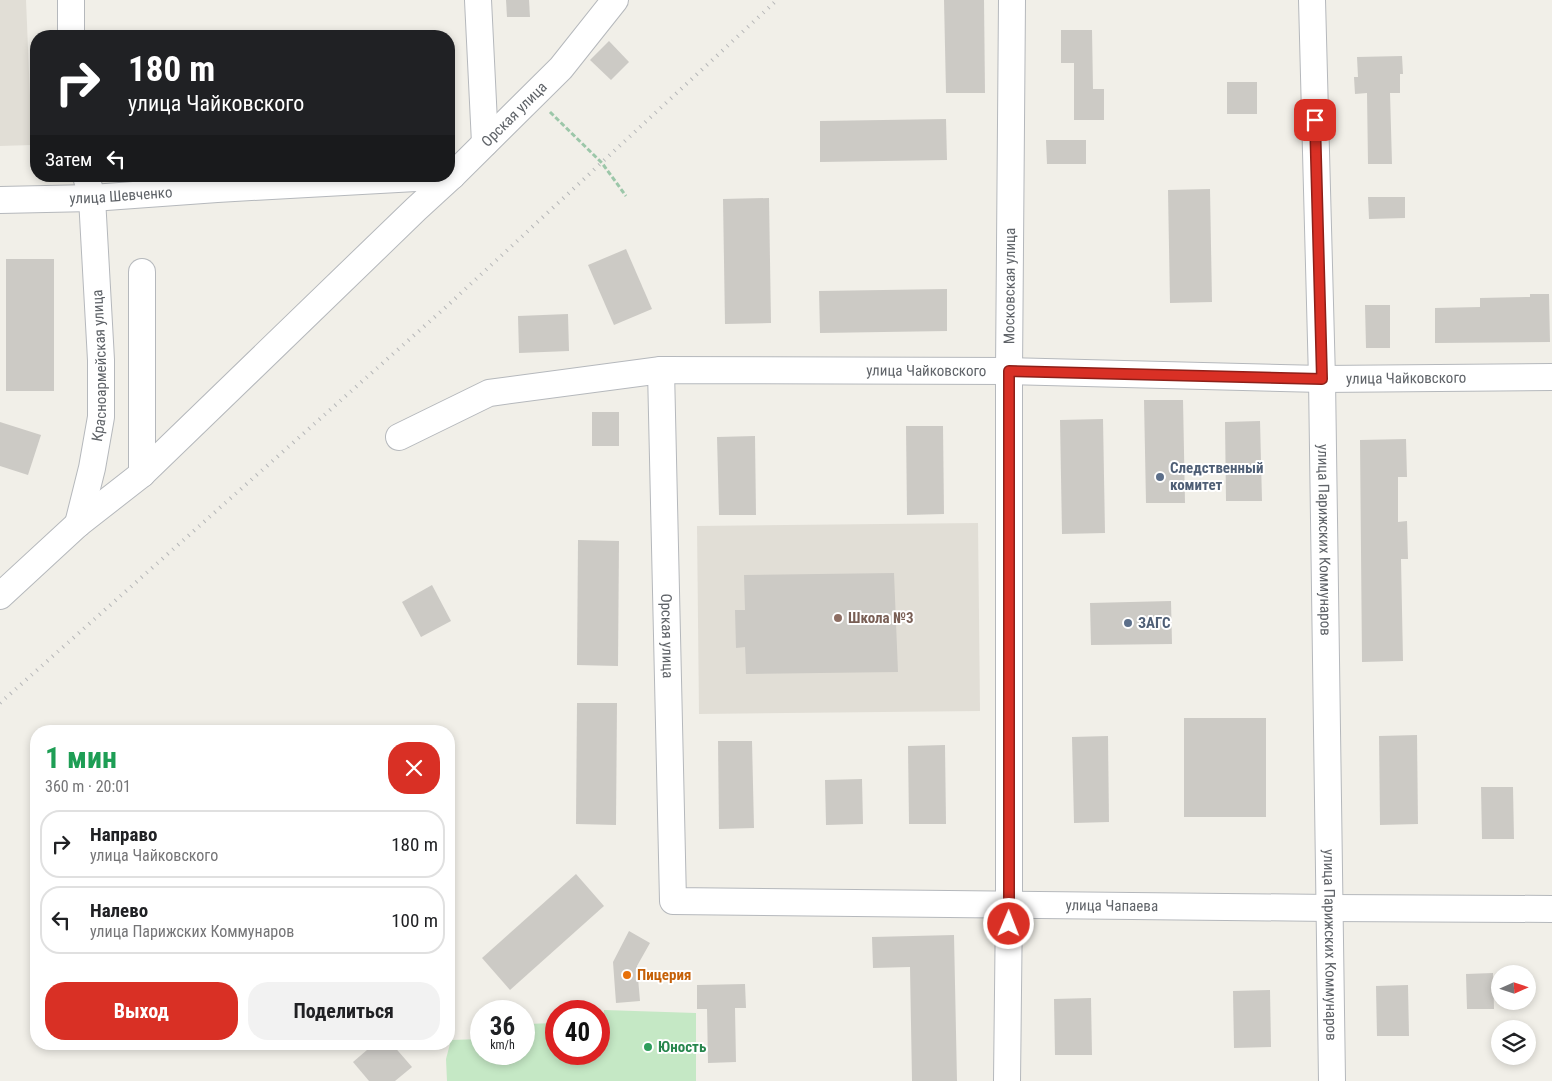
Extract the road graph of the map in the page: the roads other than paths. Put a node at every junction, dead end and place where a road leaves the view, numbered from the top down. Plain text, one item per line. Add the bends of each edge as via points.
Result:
1 (71, 0) edge
2 (478, 0) edge
3 (615, 0) edge
4 (1012, 0) edge
5 (1312, 0) edge
6 (71, 30) edge
7 (485, 143) junction
8 (455, 173) edge
9 (348, 182) edge
10 (445, 182) edge
11 (89, 187) edge
12 (0, 200) edge
13 (142, 272) dead end
14 (660, 370) junction
15 (1009, 371) junction
16 (1552, 376) edge
17 (1322, 379) junction
18 (399, 437) dead end
19 (142, 474) junction
20 (78, 524) junction
21 (0, 596) edge
22 (673, 901) joint
23 (1009, 904) junction
24 (1329, 908) junction
25 (1552, 909) edge
26 (1007, 1081) edge
27 (1332, 1081) edge

1 - 6 street
2 - 7 street, Орская улица
3 - 7 street, Орская улица via 560,68
4 - 15 street, Московская улица
5 - 17 street, улица Парижских Коммунаров
7 - 8 street
9 - 11 street, улица Шевченко via 227,189
10 - 19 street
11 - 12 street, улица Шевченко
11 - 20 street, Красноармейская улица via 101,360 100,417
13 - 19 street
14 - 15 street, улица Чайковского
14 - 18 street, улица Чайковского via 488,393
14 - 22 street, Орская улица
15 - 17 street, улица Чайковского
15 - 23 street, Московская улица
16 - 17 street, улица Чайковского
17 - 24 street, улица Парижских Коммунаров
19 - 20 street
20 - 21 street
22 - 23 street, улица Чапаева
23 - 24 street, улица Чапаева
23 - 26 street, Московская улица
24 - 25 street, улица Чапаева
24 - 27 street, улица Парижских Коммунаров

